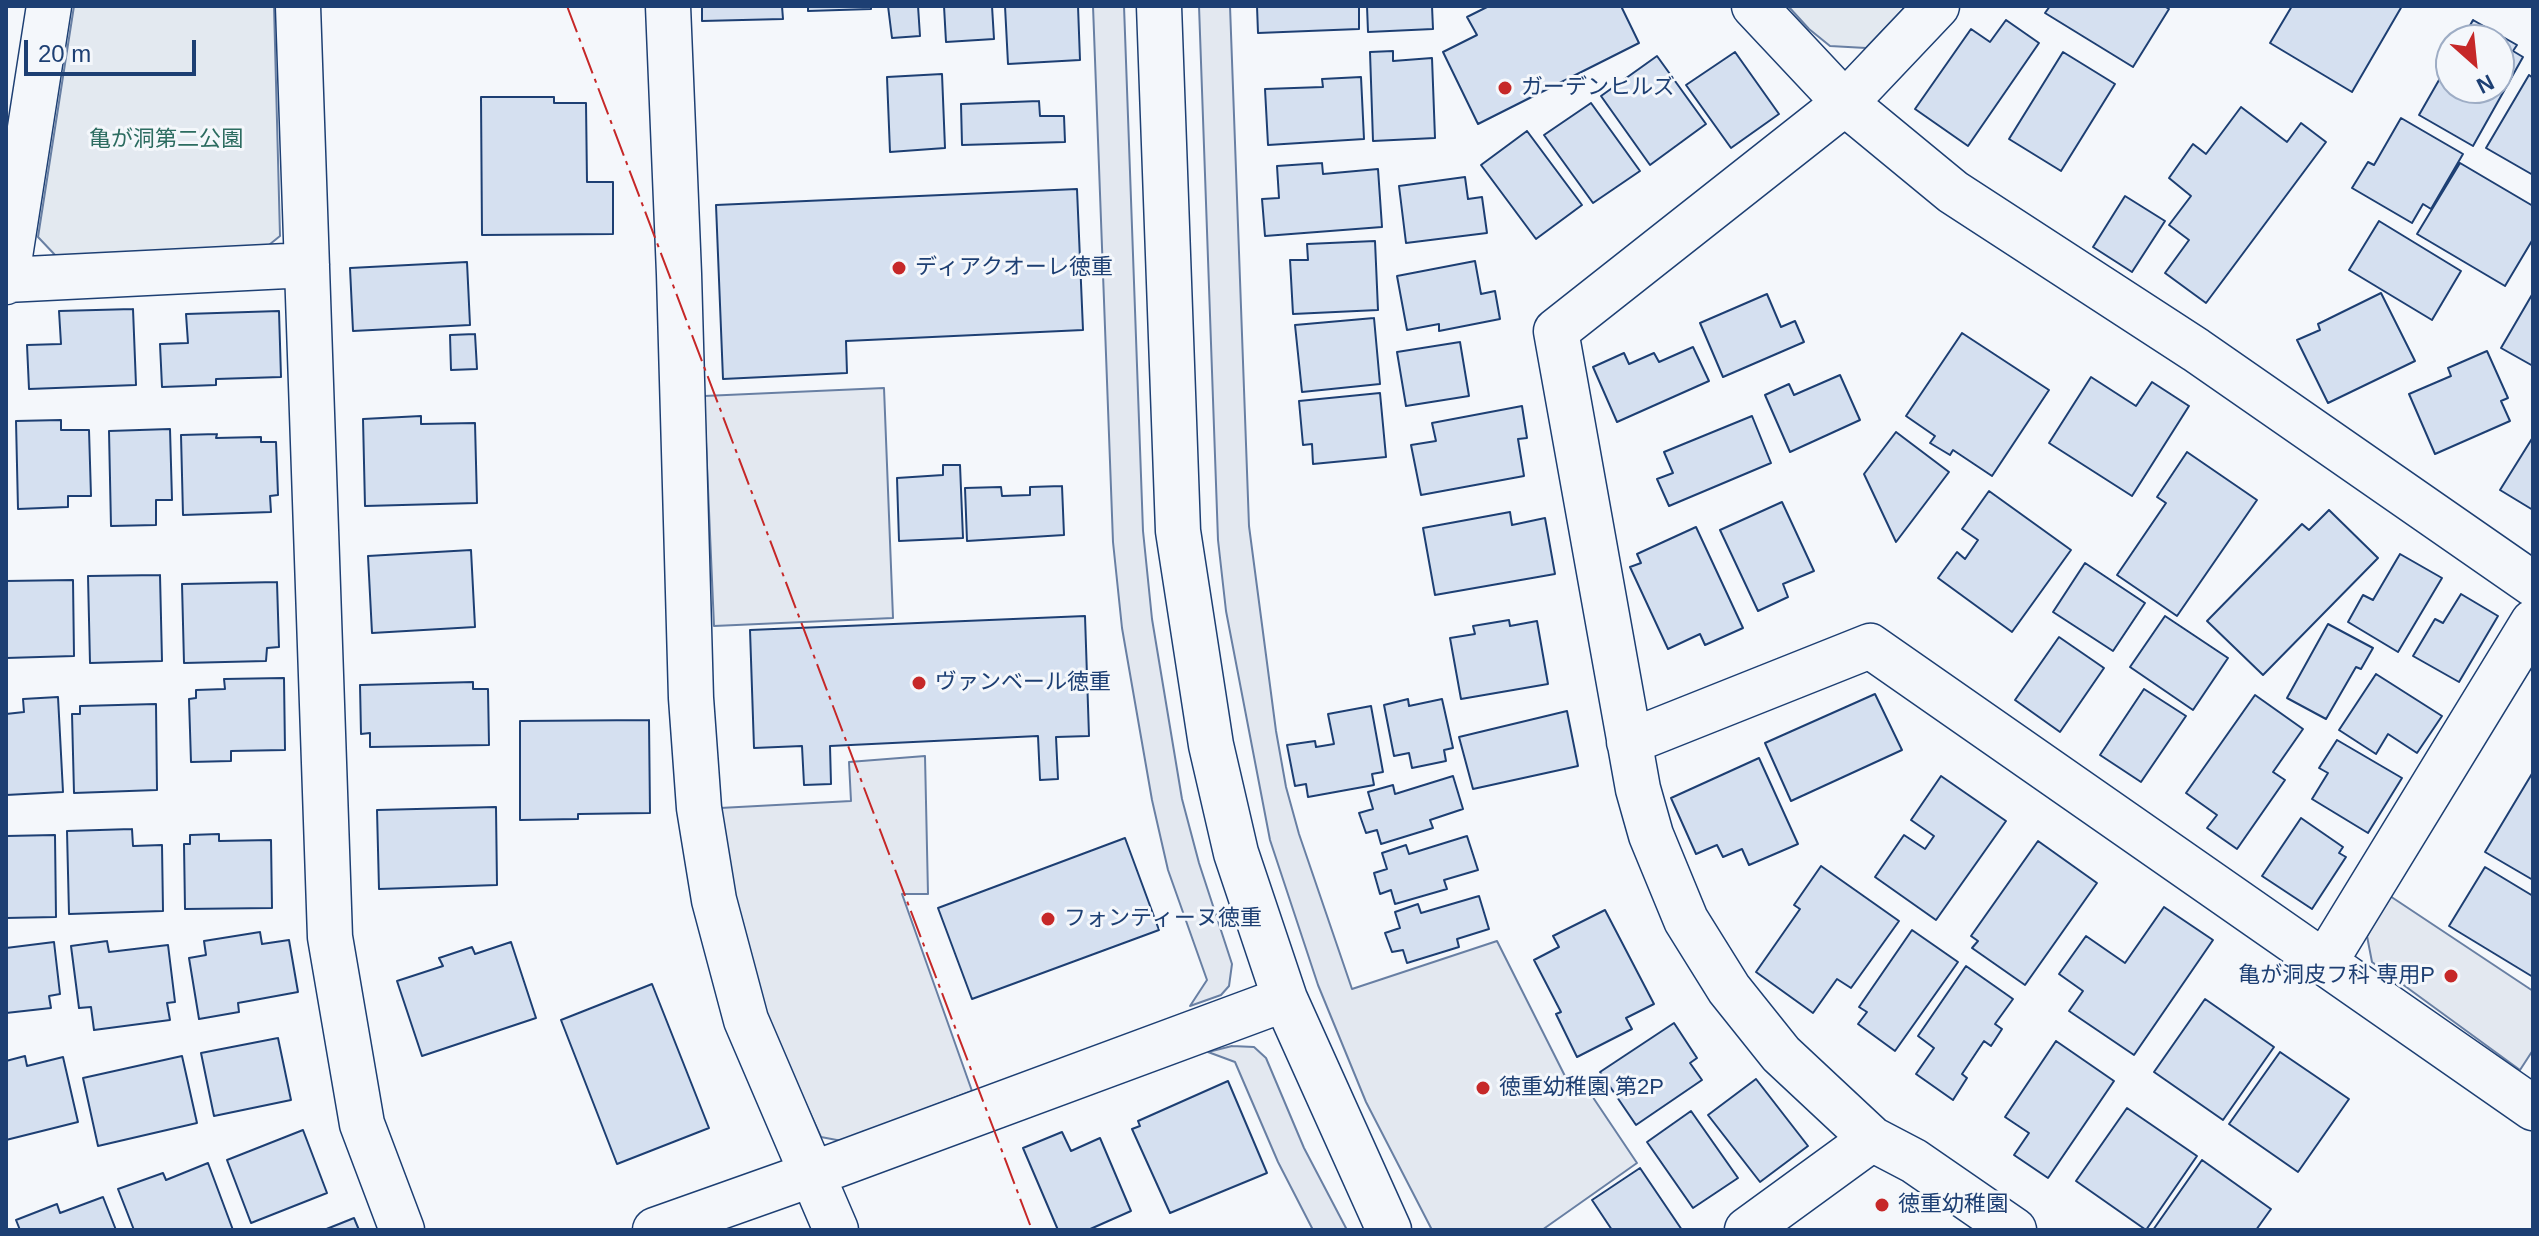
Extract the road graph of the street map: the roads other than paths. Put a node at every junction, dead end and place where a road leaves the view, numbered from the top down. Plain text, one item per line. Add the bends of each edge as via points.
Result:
1 (49, 6) edge
2 (298, 6) edge
3 (668, 6) edge
4 (1159, 6) edge
5 (1754, 6) edge
6 (1937, 6) edge
7 (1845, 103) junction
8 (307, 265) junction
9 (6, 281) edge
10 (2533, 584) edge
11 (2533, 622) edge
12 (1629, 742) junction
13 (2325, 962) junction
14 (1285, 999) junction
15 (2533, 1108) edge
16 (1872, 1139) junction
17 (810, 1175) junction
18 (402, 1230) edge
19 (655, 1230) edge
20 (836, 1230) edge
21 (1389, 1230) edge
22 (1747, 1230) edge
23 (2014, 1230) edge

1 - 9 street
2 - 8 street
3 - 17 street via 699,808 714,900 746,1020
4 - 14 street via 1178,531 1211,745 1232,838
5 - 7 street
6 - 7 street
7 - 10 street via 1953,192 2196,350
7 - 12 street via 1556,331
8 - 9 street
8 - 18 street via 330,937 362,1124
11 - 13 street
12 - 13 street via 1870,646
12 - 16 street via 1651,835 1686,920 1722,978 1781,1054
13 - 15 street
14 - 17 street
14 - 21 street
16 - 22 street
16 - 23 street via 1914,1161
17 - 19 street
17 - 20 street

